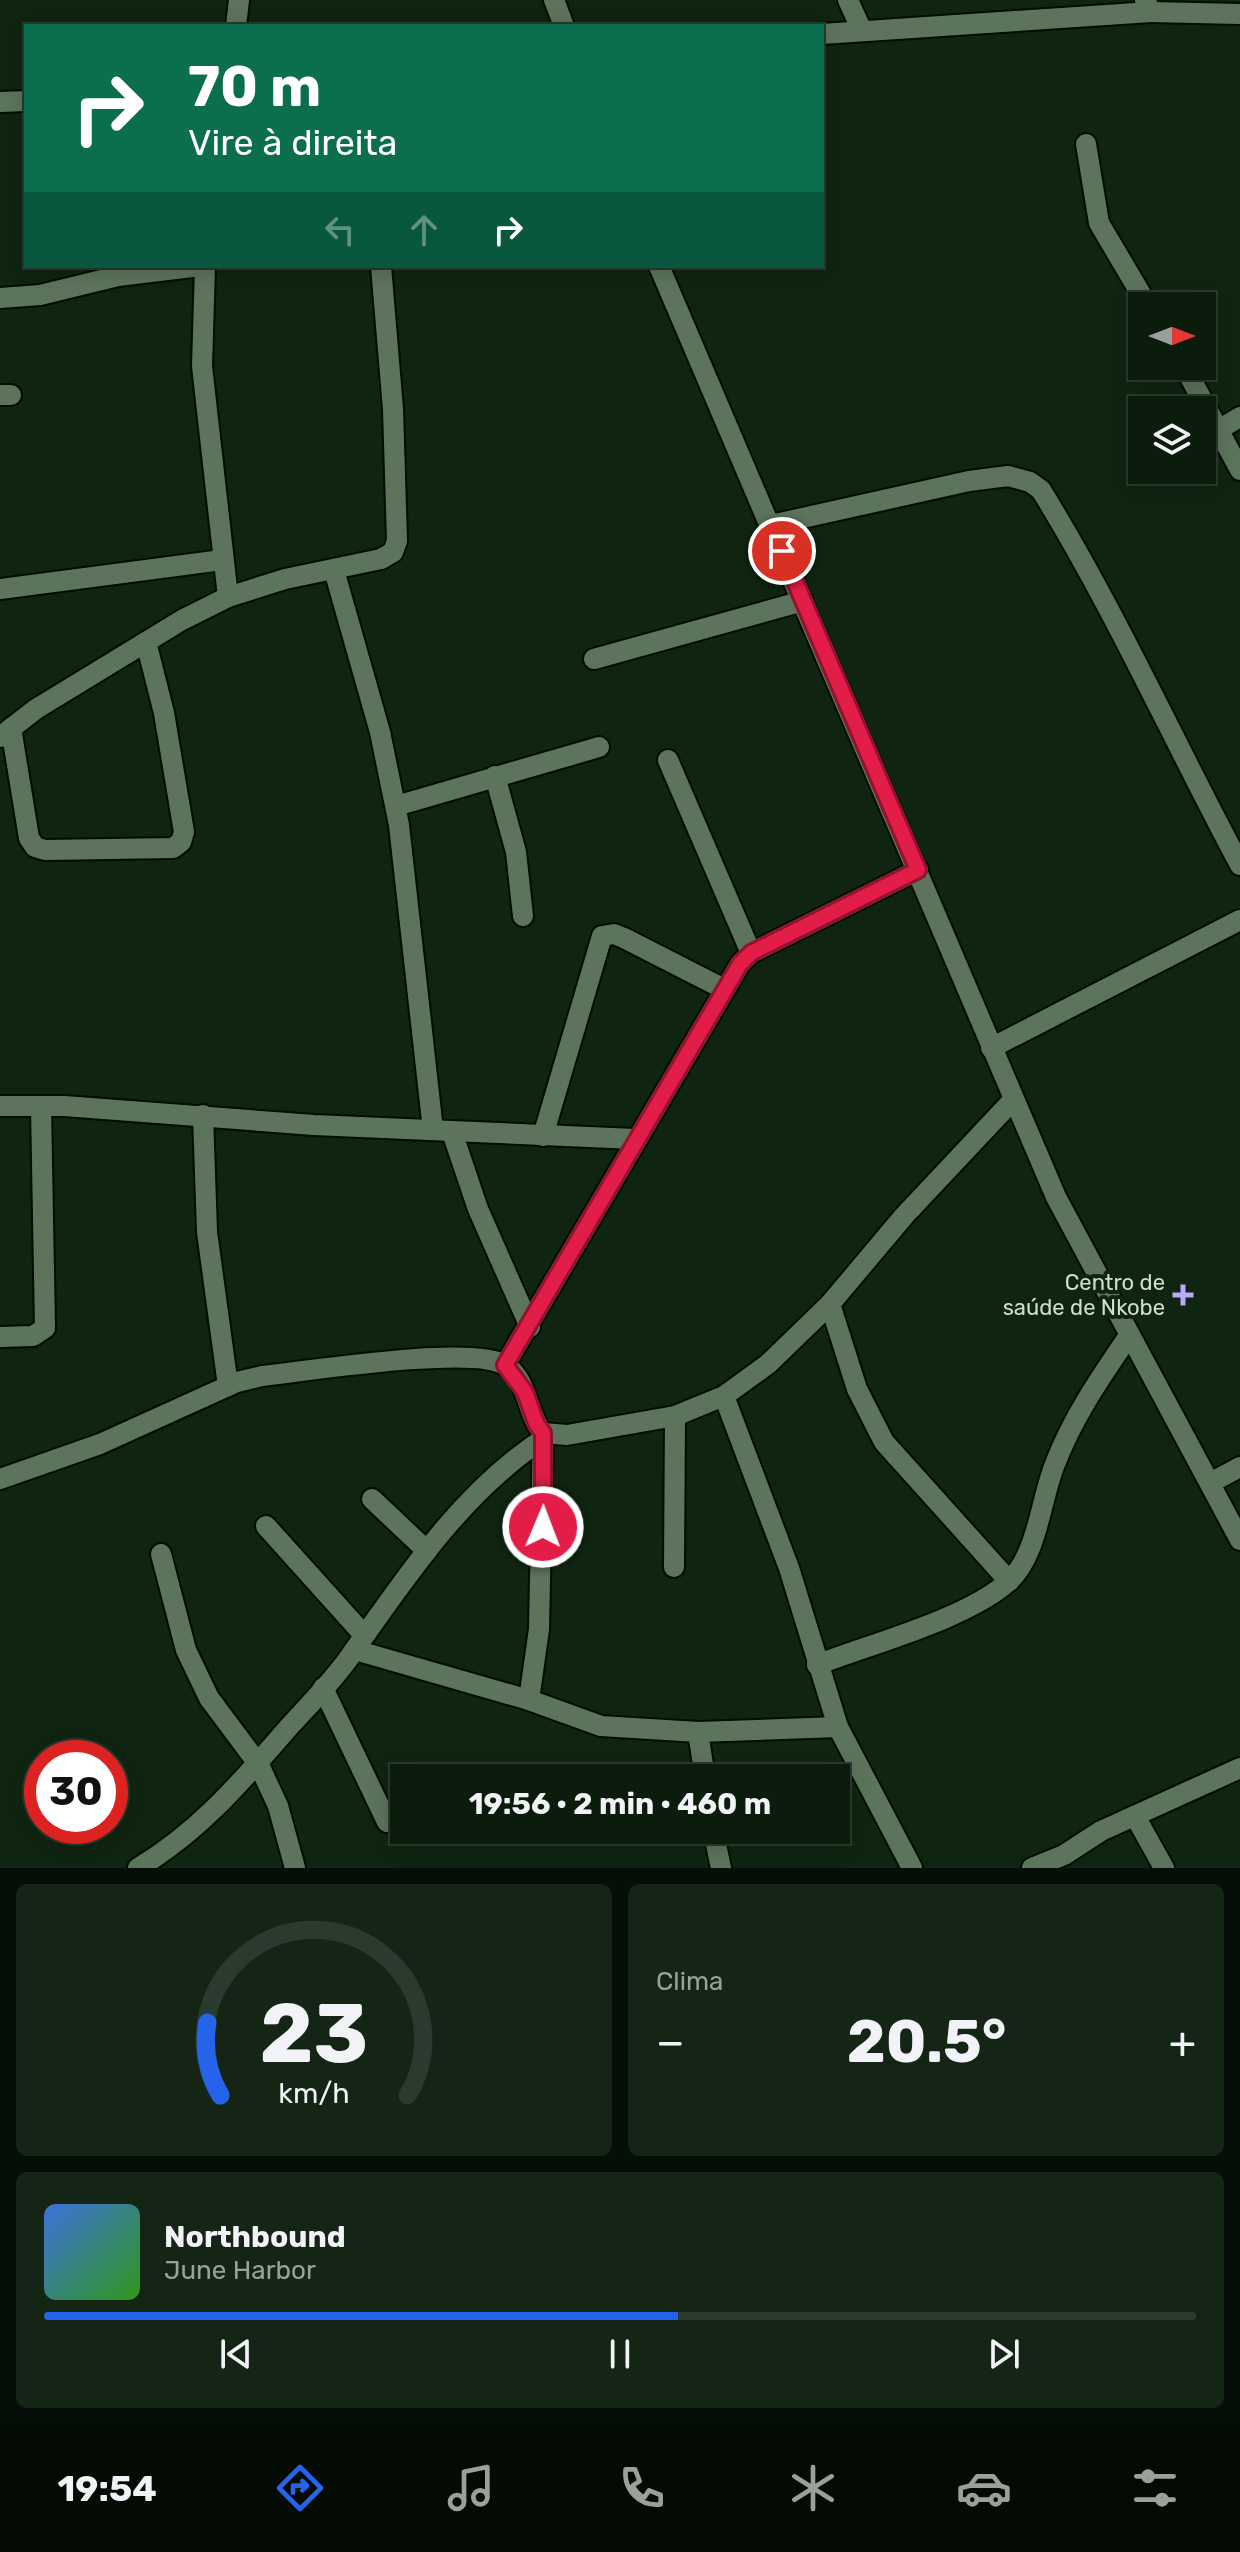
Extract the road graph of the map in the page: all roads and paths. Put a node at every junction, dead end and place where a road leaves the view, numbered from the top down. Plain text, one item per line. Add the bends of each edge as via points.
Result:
1 (239, 0) edge
2 (554, 0) edge
3 (848, 0) edge
4 (1148, 6) edge
5 (1240, 14) edge
6 (236, 24) edge
7 (563, 24) edge
8 (862, 31) junction
9 (824, 34) edge
10 (24, 101) edge
11 (0, 102) edge
12 (1086, 144) dead end
13 (185, 268) edge
14 (202, 268) edge
15 (381, 268) edge
16 (660, 268) edge
17 (1140, 292) edge
18 (0, 298) edge
19 (1191, 380) edge
20 (1240, 417) edge
21 (1218, 430) junction
22 (1240, 470) edge
23 (771, 525) junction
24 (222, 560) junction
25 (334, 570) junction
26 (0, 589) edge
27 (228, 597) junction
28 (803, 601) junction
29 (146, 642) junction
30 (594, 659) dead end
31 (6, 733) edge
32 (599, 747) dead end
33 (668, 760) dead end
34 (495, 776) junction
35 (396, 806) junction
36 (1240, 865) edge
37 (918, 870) junction
38 (523, 916) dead end
39 (1240, 920) edge
40 (751, 953) junction
41 (724, 989) junction
42 (991, 1048) junction
43 (1013, 1100) junction
44 (0, 1106) edge
45 (41, 1106) junction
46 (203, 1115) junction
47 (443, 1131) junction
48 (543, 1136) junction
49 (635, 1139) junction
50 (830, 1304) junction
51 (530, 1327) junction
52 (0, 1337) edge
53 (1128, 1337) junction
54 (505, 1365) junction
55 (228, 1386) junction
56 (724, 1396) junction
57 (675, 1416) junction
58 (543, 1436) junction
59 (1240, 1467) edge
60 (0, 1479) edge
61 (1210, 1483) junction
62 (372, 1499) dead end
63 (266, 1526) dead end
64 (1240, 1540) edge
65 (427, 1551) junction
66 (161, 1554) dead end
67 (674, 1567) dead end
68 (1009, 1581) junction
69 (360, 1642) junction
70 (817, 1665) junction
71 (323, 1688) junction
72 (529, 1700) junction
73 (838, 1727) junction
74 (698, 1732) junction
75 (703, 1764) edge
76 (259, 1765) junction
77 (1240, 1768) edge
78 (1135, 1816) junction
79 (387, 1822) dead end
80 (716, 1844) edge
81 (138, 1868) edge
82 (295, 1868) edge
83 (721, 1868) edge
84 (912, 1868) edge
85 (1032, 1868) edge
86 (1164, 1868) edge

1 - 6 street
2 - 7 street
3 - 8 street
4 - 5 street
4 - 8 street
8 - 9 street
10 - 11 street
12 - 17 street via 1099,223
13 - 18 street
14 - 24 street via 202,366
15 - 25 street via 397,541 393,552 381,559
16 - 23 street
19 - 21 street
20 - 21 street
21 - 22 street
23 - 28 street
23 - 36 street via 982,479 1008,476 1030,482 1041,490 1094,576
24 - 26 street
24 - 27 street
25 - 27 street
25 - 35 street
27 - 29 street
28 - 30 street
28 - 37 street
29 - 31 street
29 - 31 street via 184,832 173,848 35,847
32 - 34 street
33 - 40 street
34 - 35 street
34 - 38 street via 516,852
35 - 47 street
37 - 40 street
37 - 42 street
39 - 42 street
40 - 41 street
41 - 48 street via 624,938 602,936
41 - 49 street
42 - 43 street
43 - 50 street
43 - 53 street
44 - 45 street
45 - 46 street
45 - 52 street via 45,1328 33,1336
46 - 47 street
46 - 55 street via 207,1232
47 - 48 street
47 - 51 street
48 - 49 street
49 - 51 street
50 - 56 street via 768,1364
50 - 68 street via 857,1389 884,1442
51 - 54 street
53 - 61 street
53 - 68 street via 1080,1409 1054,1465 1021,1567
54 - 55 street via 466,1356 262,1376
54 - 58 street via 525,1392
55 - 60 street via 100,1444
56 - 57 street
56 - 70 street via 774,1525
57 - 58 street
57 - 67 street
58 - 65 street via 480,1490
58 - 72 street via 539,1629
59 - 61 street
61 - 64 street
62 - 65 street
63 - 69 street
65 - 69 street
66 - 76 street via 172,1604 209,1698
68 - 70 street via 978,1603
69 - 71 street
69 - 72 street
70 - 73 street
71 - 76 street
71 - 79 street
72 - 74 street via 601,1726
73 - 74 street
73 - 84 street
74 - 75 street
76 - 81 street via 170,1849
76 - 82 street via 278,1806
77 - 78 street
78 - 85 street
78 - 86 street
80 - 83 street

